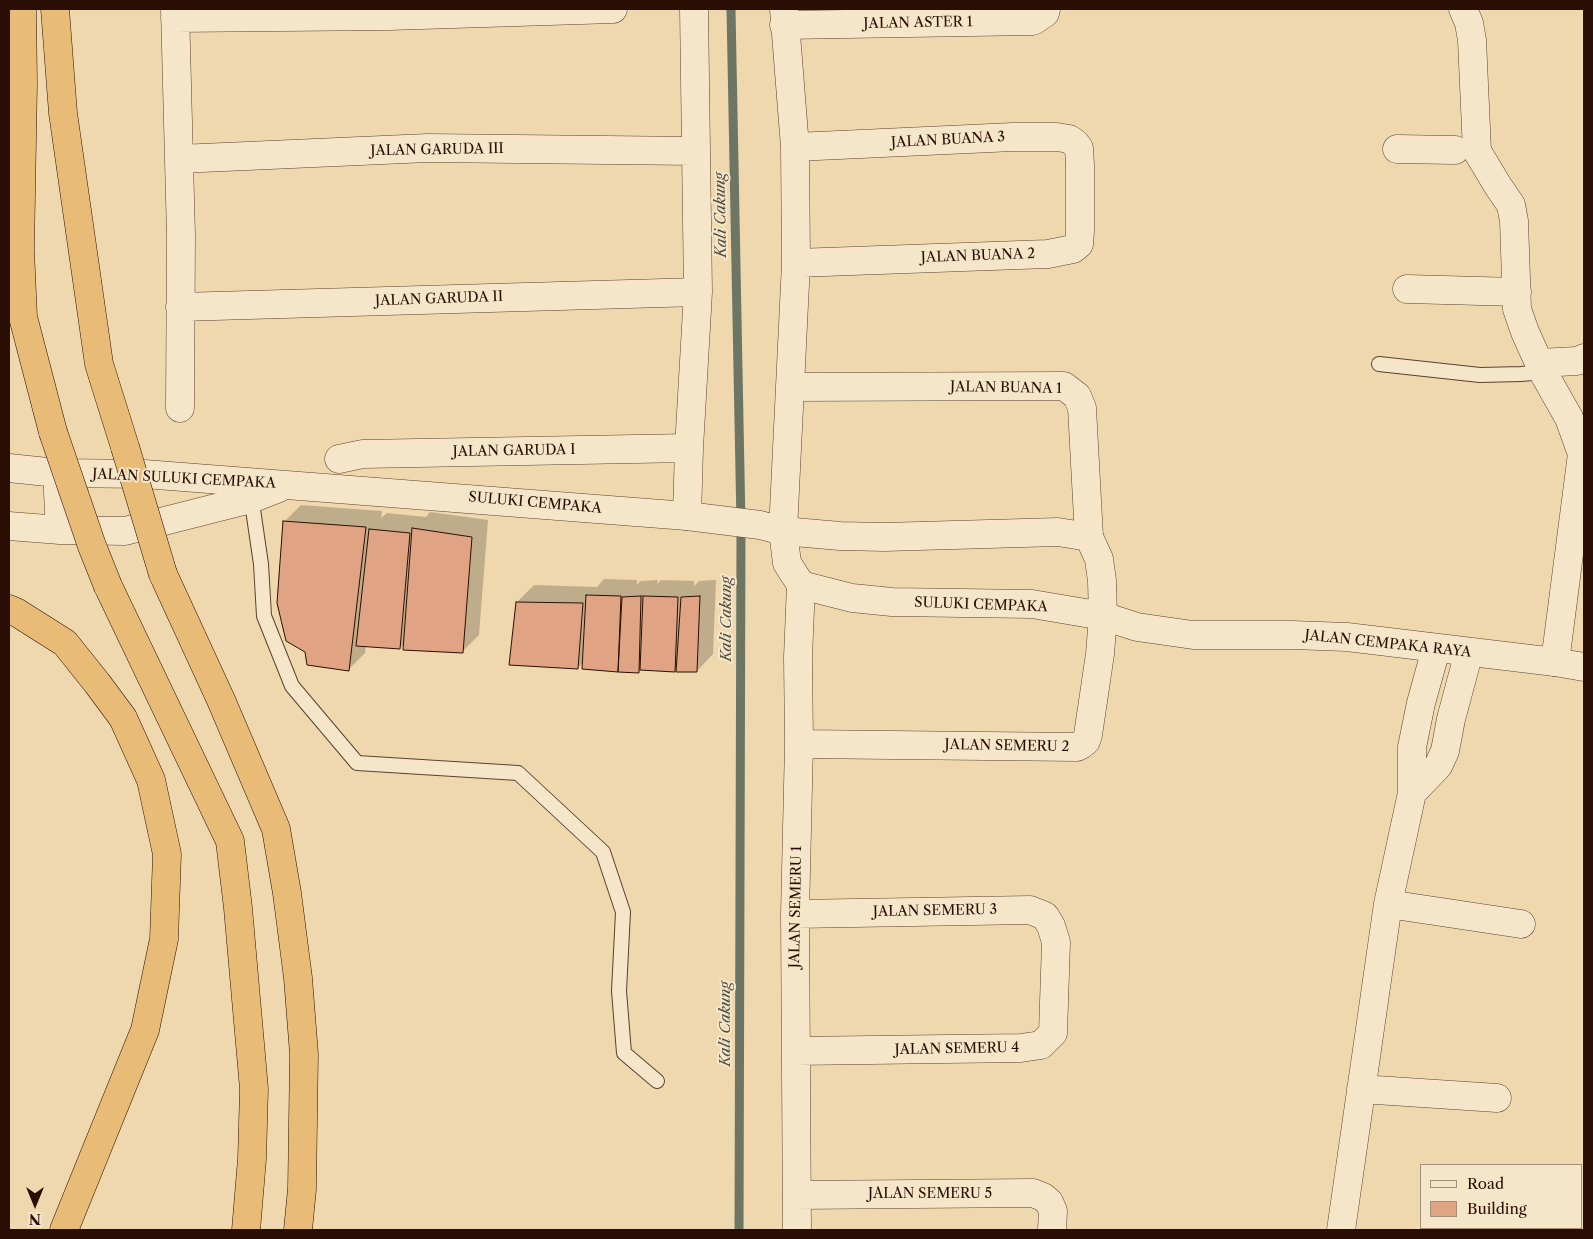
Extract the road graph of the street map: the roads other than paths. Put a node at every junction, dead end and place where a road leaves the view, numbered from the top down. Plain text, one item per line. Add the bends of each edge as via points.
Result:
1 (22, 9) edge
2 (54, 9) edge
3 (613, 9) edge
4 (694, 9) edge
5 (1046, 9) edge
6 (1463, 9) edge
7 (175, 13) edge
8 (784, 17) edge
9 (796, 147) junction
10 (1397, 149) dead end
11 (1456, 150) dead end
12 (695, 151) junction
13 (179, 159) junction
14 (1080, 165) joint
15 (796, 263) junction
16 (1407, 289) dead end
17 (698, 292) junction
18 (1517, 292) junction
19 (180, 307) junction
20 (1584, 358) edge
21 (1379, 364) dead end
22 (1541, 368) junction
23 (791, 387) junction
24 (180, 408) dead end
25 (689, 448) junction
26 (1583, 454) edge
27 (339, 459) dead end
28 (9, 468) edge
29 (57, 473) junction
30 (285, 485) joint
31 (250, 490) junction
32 (687, 516) junction
33 (9, 526) edge
34 (771, 528) junction
35 (60, 530) junction
36 (1089, 537) junction
37 (801, 584) junction
38 (9, 609) edge
39 (1102, 616) junction
40 (1436, 649) junction
41 (1469, 652) junction
42 (1555, 662) junction
43 (1584, 667) edge
44 (799, 744) junction
45 (1412, 792) junction
46 (1388, 904) junction
47 (795, 914) junction
48 (1521, 924) dead end
49 (1056, 942) joint
50 (796, 1051) junction
51 (657, 1081) dead end
52 (1361, 1089) junction
53 (1497, 1098) dead end
54 (252, 1159) junction
55 (798, 1195) junction
56 (1052, 1221) edge
57 (64, 1230) edge
58 (234, 1230) edge
59 (246, 1230) edge
60 (298, 1230) edge
61 (797, 1230) edge
62 (1341, 1230) edge

1 - 54 highway, bridge via 20,250 23,317 54,432 92,546 230,841 254,1089
2 - 60 highway, bridge via 63,113 99,364 163,574 276,829 297,970 304,1054 302,1189
3 - 7 street via 389,16
4 - 12 street
5 - 8 street, JALAN ASTER 1 via 1034,21
6 - 18 street via 1472,40 1477,151 1511,204
7 - 13 street
8 - 9 street
9 - 14 street, JALAN BUANA 3 via 1057,136 1068,139 1079,148
9 - 15 street
10 - 11 street
12 - 13 street, JALAN GARUDA III via 428,148
12 - 17 street
13 - 19 street
14 - 15 street, JALAN BUANA 2 via 1079,244 1073,249 1048,254
15 - 23 street
16 - 18 street
17 - 19 street, JALAN GARUDA II
17 - 25 street
18 - 22 street via 1517,308 1524,332
19 - 24 street
20 - 22 street
21 - 22 lane via 1480,375 1521,374
22 - 26 street via 1569,418
23 - 34 street
23 - 36 street, JALAN BUANA 1 via 1064,386 1077,396 1082,408
25 - 27 street, JALAN GARUDA I via 363,454
25 - 32 street
26 - 42 street
28 - 29 street, JALAN SULUKI CEMPAKA
29 - 31 street, JALAN SULUKI CEMPAKA via 144,474
29 - 35 street
30 - 31 street, JALAN SULUKI CEMPAKA
30 - 32 street, SULUKI CEMPAKA
31 - 35 street, JALAN SULUKI CEMPAKA via 125,531
31 - 51 lane via 261,564 264,616 292,686 358,763 518,774 603,852 623,912 619,991 624,1053
32 - 34 street, SULUKI CEMPAKA
33 - 35 street, JALAN SULUKI CEMPAKA
34 - 36 street, SULUKI CEMPAKA via 875,537 1058,532
34 - 37 street
36 - 39 street via 1099,559
37 - 39 street, SULUKI CEMPAKA via 860,599 1032,604
37 - 44 street, JALAN SEMERU 1
38 - 57 highway via 65,643 123,718 151,780 167,854 164,939 145,1030
39 - 40 street, JALAN CEMPAKA RAYA via 1137,627 1193,635 1347,637
39 - 44 street, JALAN SEMERU 2 via 1088,738 1077,747
40 - 41 street, JALAN CEMPAKA RAYA
40 - 45 street via 1412,747
41 - 42 street, JALAN CEMPAKA RAYA
41 - 45 street via 1445,751 1438,766
42 - 43 street, JALAN CEMPAKA RAYA
44 - 47 street, JALAN SEMERU 1
45 - 46 street
46 - 48 street
46 - 52 street
47 - 49 street, JALAN SEMERU 3 via 1030,910 1045,916
47 - 50 street, JALAN SEMERU 1
49 - 50 street, JALAN SEMERU 4 via 1052,1033 1041,1045 1021,1048
50 - 55 street, JALAN SEMERU 1
52 - 53 street
52 - 62 street
54 - 58 highway
54 - 59 highway
55 - 56 street, JALAN SEMERU 5 via 1033,1193 1049,1202
55 - 61 street, JALAN SEMERU 1

